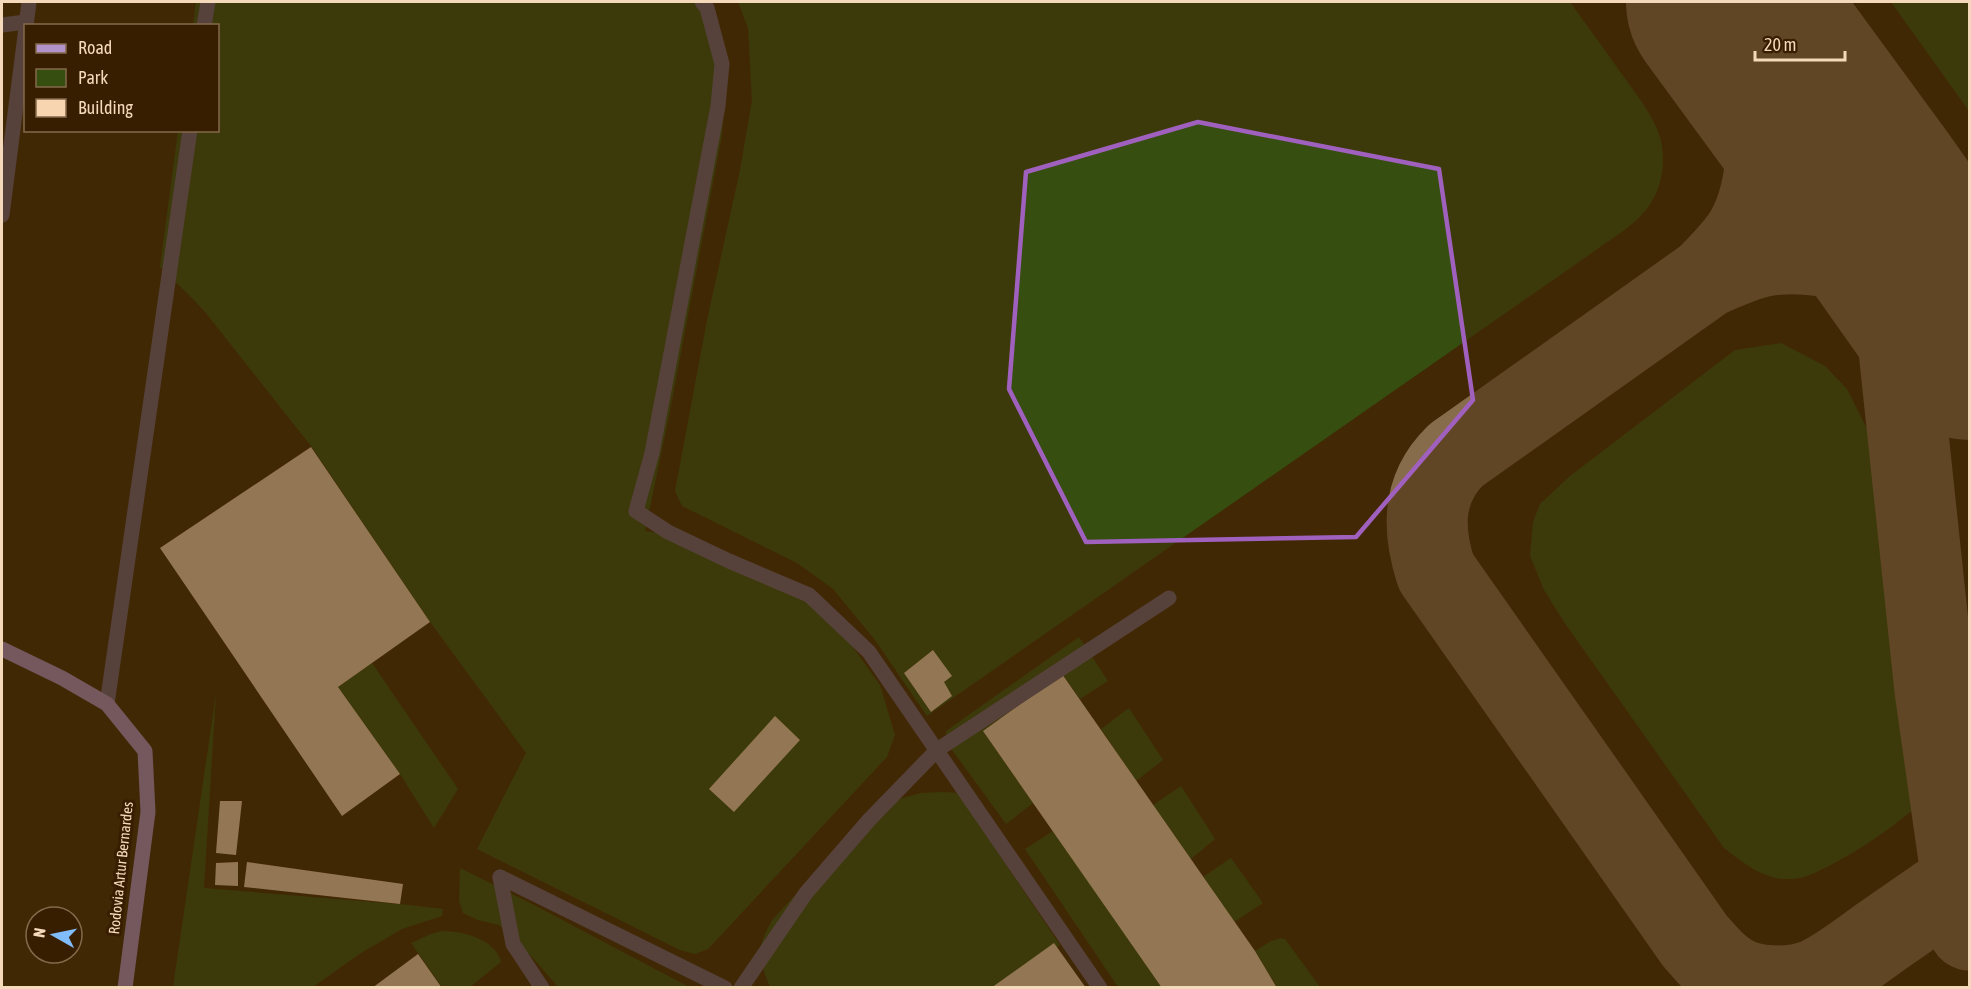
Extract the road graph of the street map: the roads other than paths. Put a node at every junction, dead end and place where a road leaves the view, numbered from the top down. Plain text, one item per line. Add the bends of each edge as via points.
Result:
1 (29, 2) edge
2 (208, 2) edge
3 (702, 2) edge
4 (26, 24) edge
5 (204, 24) edge
6 (2, 25) edge
7 (24, 25) edge
8 (24, 41) edge
9 (190, 132) edge
10 (2, 215) edge
11 (1169, 598) dead end
12 (2, 649) edge
13 (107, 704) junction
14 (937, 750) junction
15 (125, 987) edge
16 (542, 987) edge
17 (725, 987) edge
18 (741, 987) edge
19 (1100, 987) edge

1 - 4 street
2 - 5 street
3 - 14 street via 722,64 718,106 652,453 636,511 668,532 809,595 869,652
6 - 7 street
8 - 10 street
9 - 13 street
11 - 14 street
12 - 13 main road, Rodovia Artur Bernardes
13 - 15 main road, Rodovia Artur Bernardes via 144,751 148,812
14 - 18 street via 806,892
14 - 19 street
16 - 17 street via 513,944 500,877

